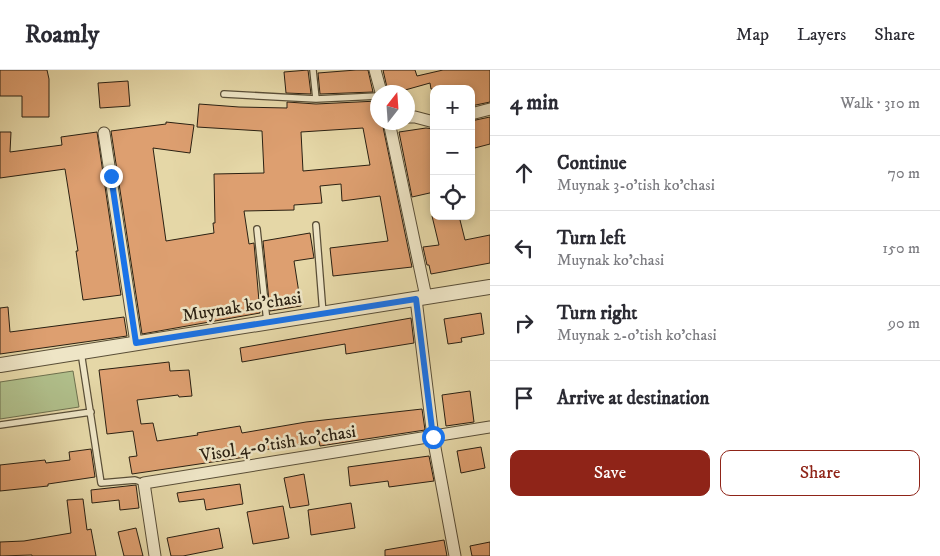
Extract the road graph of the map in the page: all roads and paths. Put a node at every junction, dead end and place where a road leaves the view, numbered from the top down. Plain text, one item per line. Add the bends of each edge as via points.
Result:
1 (313, 70) edge
2 (375, 70) edge
3 (379, 85) edge
4 (224, 94) dead end
5 (370, 96) edge
6 (316, 99) junction
7 (490, 109) edge
8 (475, 113) edge
9 (415, 116) edge
10 (430, 121) edge
11 (390, 130) edge
12 (104, 133) dead end
13 (316, 226) dead end
14 (257, 229) dead end
15 (490, 287) edge
16 (421, 298) junction
17 (323, 314) junction
18 (267, 322) junction
19 (136, 343) junction
20 (81, 352) junction
21 (0, 365) edge
22 (91, 412) junction
23 (0, 425) edge
24 (490, 428) edge
25 (433, 437) junction
26 (144, 483) junction
27 (155, 556) edge
28 (455, 556) edge

1 - 6 lane
2 - 3 street
4 - 6 lane
5 - 6 lane
7 - 8 street
9 - 10 street
11 - 16 street
12 - 19 street
13 - 17 lane
14 - 18 lane
15 - 16 street, Muynak ko'chasi
16 - 17 street, Muynak ko'chasi
16 - 25 street
17 - 18 street, Muynak ko'chasi
18 - 19 street, Muynak ko'chasi
19 - 20 street, Muynak ko'chasi
20 - 21 street, Muynak ko'chasi
20 - 22 lane
22 - 23 lane
22 - 26 lane via 101,483 135,480
24 - 25 street, Visol 4-o'tish ko'chasi
25 - 26 street, Visol 4-o'tish ko'chasi
25 - 28 street
26 - 27 street

